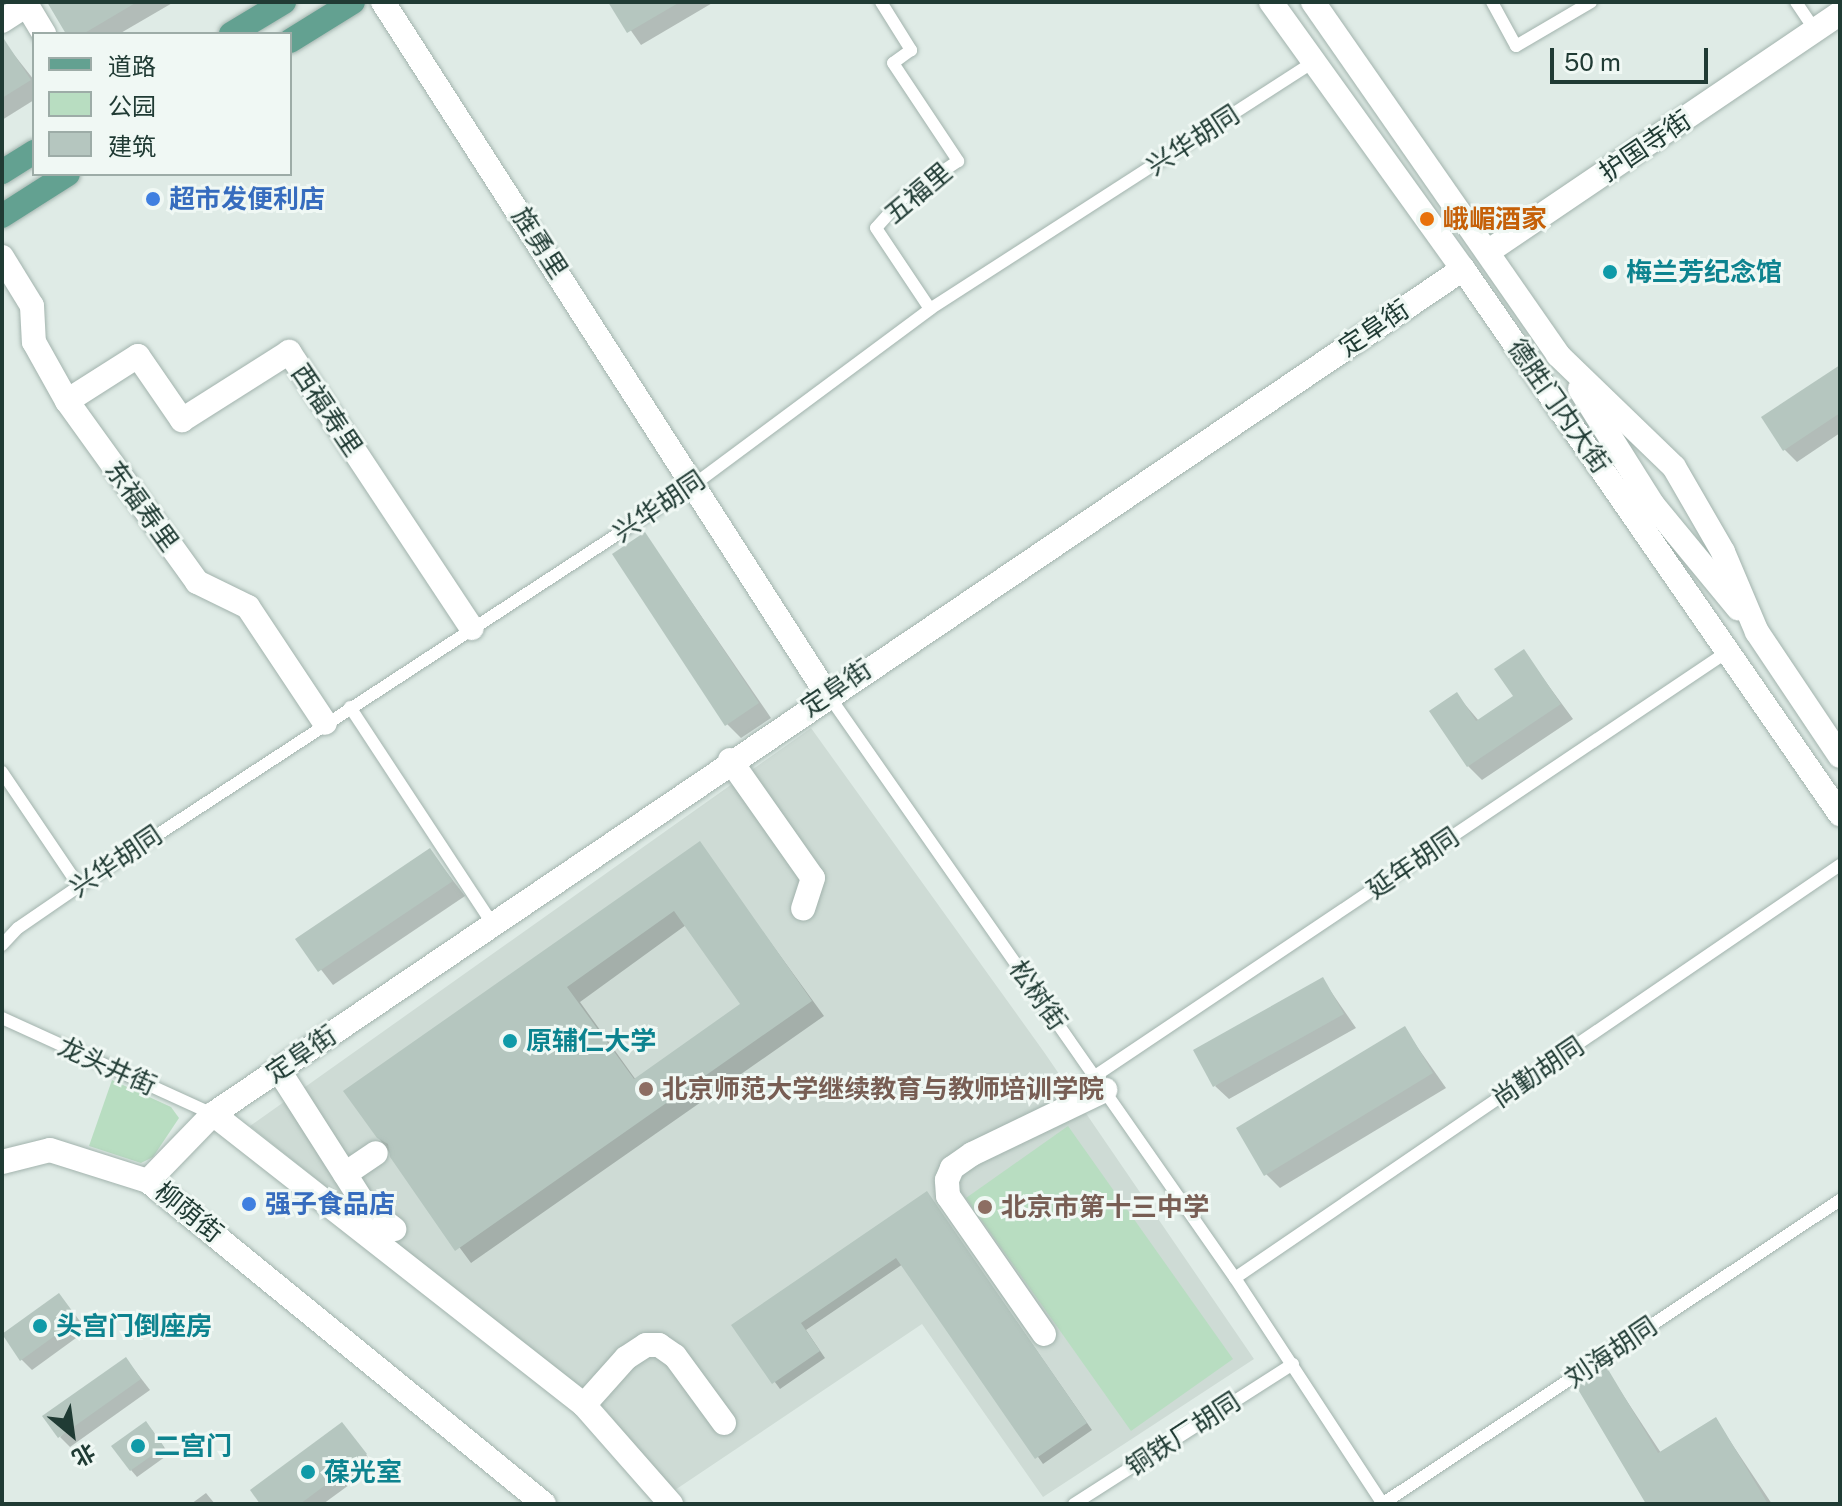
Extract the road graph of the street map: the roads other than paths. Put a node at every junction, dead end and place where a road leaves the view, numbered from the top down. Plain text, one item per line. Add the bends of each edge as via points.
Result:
1 (284, 2) edge
2 (353, 2) edge
3 (383, 2) edge
4 (881, 2) edge
5 (1271, 2) edge
6 (1492, 2) edge
7 (1591, 2) edge
8 (1796, 2) edge
9 (26, 4) edge
10 (1319, 4) edge
11 (1840, 13) edge
12 (2, 21) edge
13 (1815, 30) junction
14 (43, 32) edge
15 (234, 32) edge
16 (292, 40) edge
17 (1313, 62) junction
18 (32, 153) edge
19 (2, 172) edge
20 (65, 176) edge
21 (1438, 178) junction
22 (1411, 197) junction
23 (2, 216) edge
24 (1489, 251) junction
25 (2, 257) edge
26 (1463, 269) junction
27 (930, 309) junction
28 (1558, 355) junction
29 (1534, 371) junction
30 (67, 401) junction
31 (696, 483) junction
32 (472, 628) junction
33 (1757, 632) junction
34 (1730, 650) junction
35 (827, 694) junction
36 (350, 707) junction
37 (325, 723) junction
38 (1840, 756) edge
39 (730, 760) junction
40 (2, 772) edge
41 (1840, 814) edge
42 (1840, 865) edge
43 (79, 886) junction
44 (803, 908) dead end
45 (492, 923) junction
46 (2, 945) edge
47 (2, 1018) edge
48 (278, 1069) junction
49 (1100, 1083) junction
50 (213, 1114) junction
51 (376, 1153) dead end
52 (2, 1162) edge
53 (345, 1174) junction
54 (148, 1181) junction
55 (1840, 1200) edge
56 (394, 1229) dead end
57 (1235, 1278) junction
58 (1044, 1334) dead end
59 (1293, 1364) junction
60 (584, 1405) junction
61 (724, 1423) dead end
62 (544, 1504) edge
63 (671, 1504) edge
64 (1074, 1504) edge
65 (1383, 1504) edge

1 - 15 main road
2 - 16 main road
3 - 31 street, 旌勇里
4 - 27 lane, 五福里 via 911,50 893,63 958,161 903,198 876,228
5 - 17 street, 德胜门内大街
6 - 7 lane via 1516,46
8 - 13 lane
9 - 12 street
9 - 14 street
10 - 21 street, 德胜门内大街
11 - 13 street, 护国寺街
13 - 24 street, 护国寺街
17 - 22 street, 德胜门内大街
17 - 27 lane, 兴华胡同
18 - 19 main road
20 - 23 main road
21 - 22 street
21 - 24 street, 德胜门内大街
22 - 26 street, 德胜门内大街
24 - 26 street, 护国寺街
24 - 28 street, 德胜门内大街
25 - 30 street, 东福寿里 via 32,306 34,342
26 - 29 street, 德胜门内大街
26 - 35 street, 定阜街
27 - 31 lane, 兴华胡同
28 - 29 street
28 - 33 street, 德胜门内大街 via 1653,505
28 - 33 street, 德胜门内大街 via 1674,467 1723,552
29 - 34 street, 德胜门内大街
30 - 32 street, 西福寿里 via 138,356 182,420 289,352
30 - 37 street, 东福寿里 via 197,582 248,607
31 - 32 lane, 兴华胡同
31 - 35 street, 松树街
32 - 36 lane, 兴华胡同
33 - 38 street, 德胜门内大街
34 - 41 street, 德胜门内大街
34 - 49 lane, 延年胡同
35 - 39 street, 定阜街
35 - 49 lane, 松树街
36 - 37 lane, 兴华胡同
36 - 45 lane
37 - 43 lane, 兴华胡同
39 - 44 street via 813,878
39 - 45 street, 定阜街
40 - 43 lane
42 - 57 lane, 尚勤胡同
43 - 46 lane, 兴华胡同
45 - 48 street, 定阜街
47 - 50 lane, 龙头井街
48 - 50 street, 定阜街
48 - 53 street
49 - 57 lane, 松树街
49 - 58 street via 972,1154 952,1168 947,1180 948,1196
50 - 54 street, 柳荫街
50 - 60 street
51 - 53 street
52 - 54 street via 50,1150
53 - 56 street via 366,1207
54 - 62 street, 柳荫街
55 - 65 lane, 刘海胡同
57 - 59 lane, 松树街
59 - 64 lane, 铜铁厂胡同
59 - 65 lane, 松树街
60 - 61 street via 626,1358 646,1345 659,1345 675,1356
60 - 63 street

